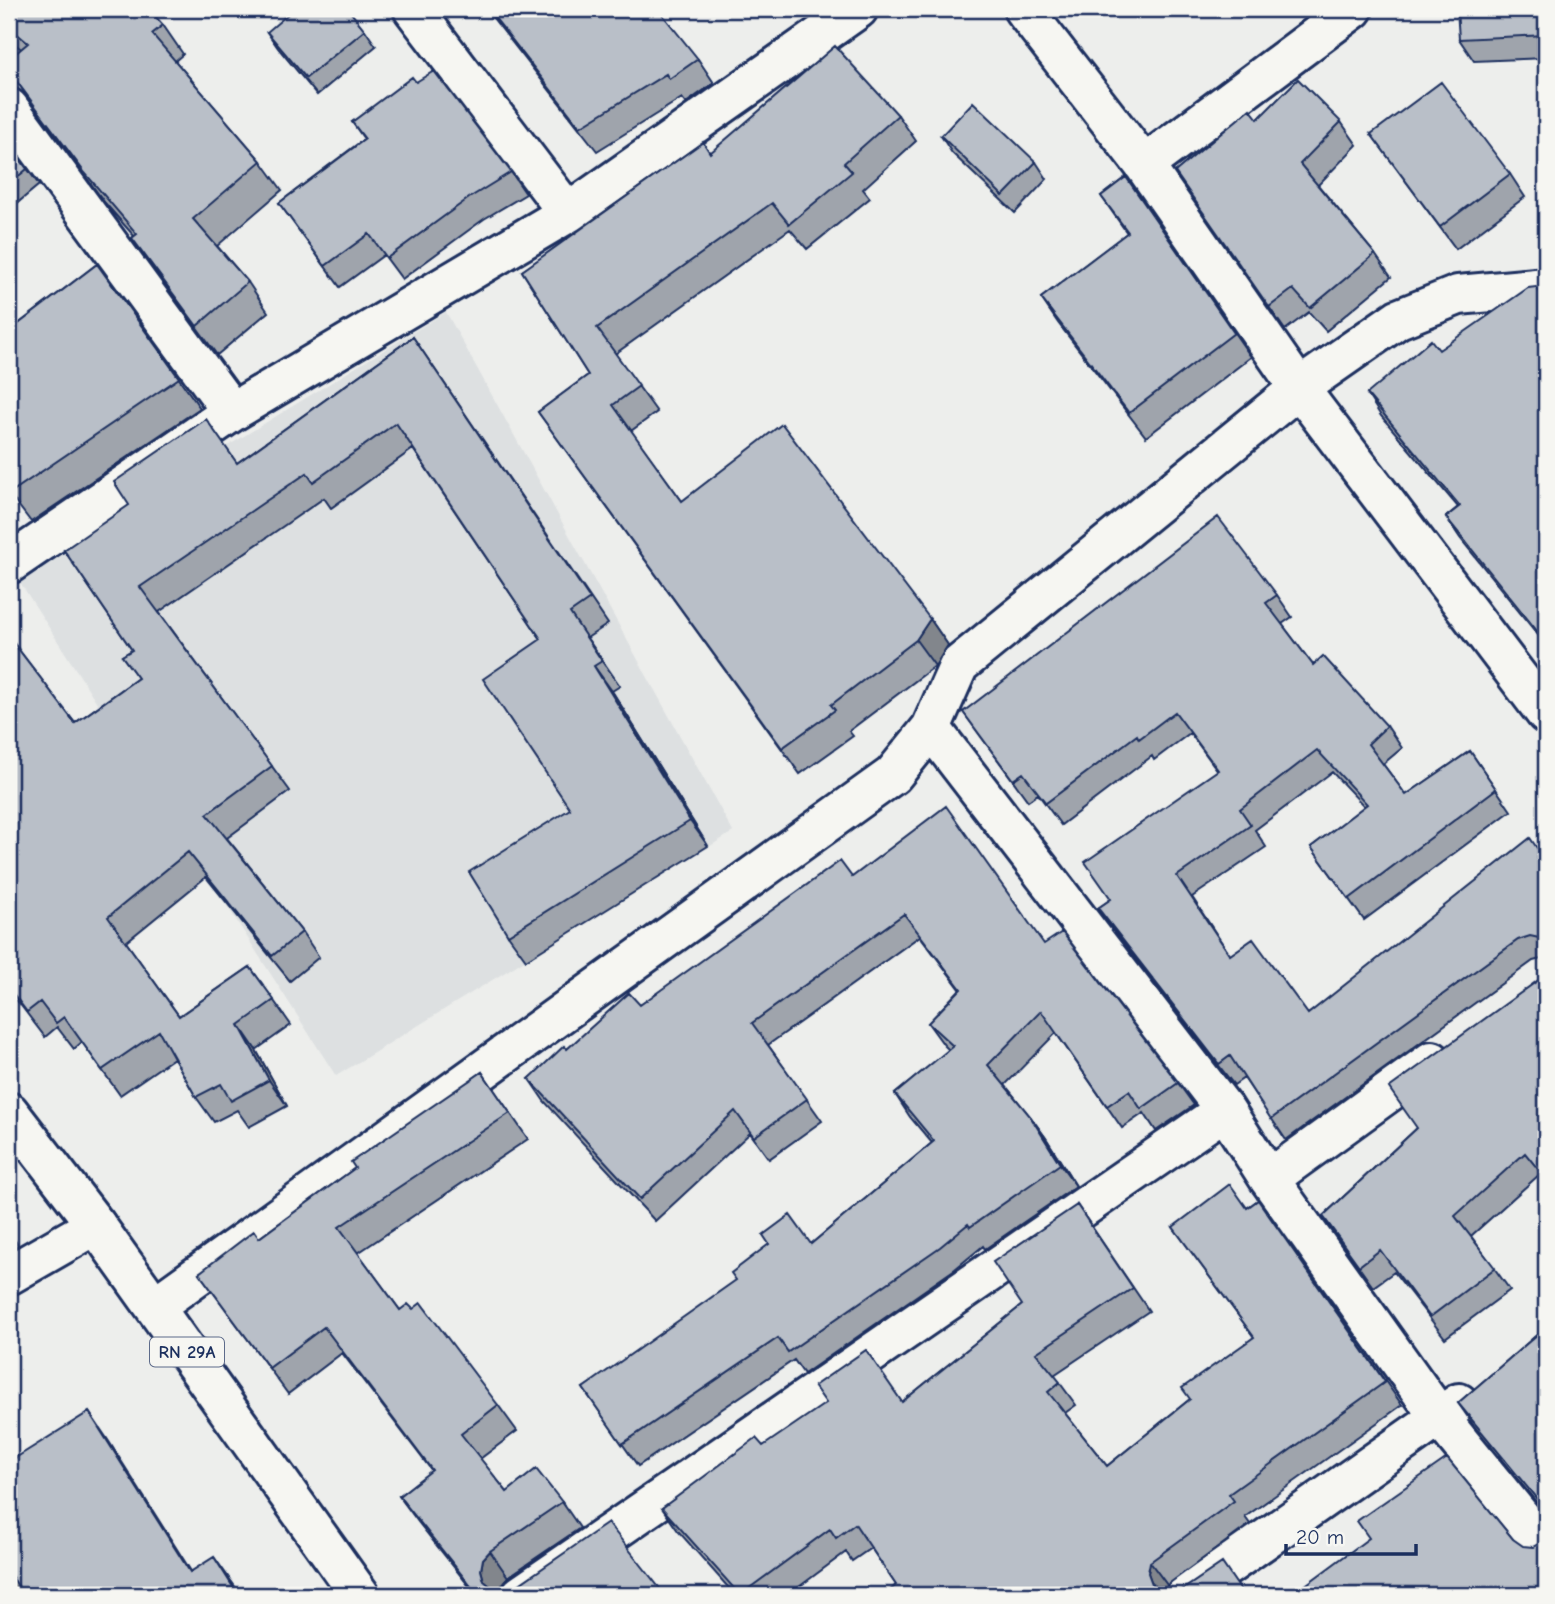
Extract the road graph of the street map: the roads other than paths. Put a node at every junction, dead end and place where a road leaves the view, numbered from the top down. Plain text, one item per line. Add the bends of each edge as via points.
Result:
1 (413, 9) edge
2 (858, 9) edge
3 (1023, 9) edge
4 (1353, 9) edge
5 (9, 108) edge
6 (1144, 165) junction
7 (568, 213) junction
8 (1546, 287) edge
9 (1299, 388) junction
10 (232, 412) junction
11 (9, 564) edge
12 (1546, 714) edge
13 (931, 728) junction
14 (1457, 1043) edge
15 (1225, 1110) junction
16 (9, 1112) edge
17 (1269, 1179) junction
18 (96, 1226) junction
19 (9, 1275) edge
20 (155, 1306) junction
21 (1482, 1385) edge
22 (1440, 1418) junction
23 (1546, 1548) edge
24 (360, 1595) edge
25 (521, 1595) edge
26 (1186, 1595) edge

1 - 7 street
2 - 7 street
3 - 6 street
4 - 6 street
5 - 10 street
6 - 9 street
7 - 10 street
8 - 9 street via 1458,295 1410,314
9 - 12 street
9 - 13 street via 959,665
10 - 11 street
13 - 15 street
13 - 20 street via 893,775
14 - 17 street
15 - 17 street
15 - 25 street
16 - 18 street, RN 29A
17 - 22 street
18 - 19 street
18 - 20 street, RN 29A
20 - 24 street, RN 29A
21 - 22 street
22 - 23 street
22 - 26 street

